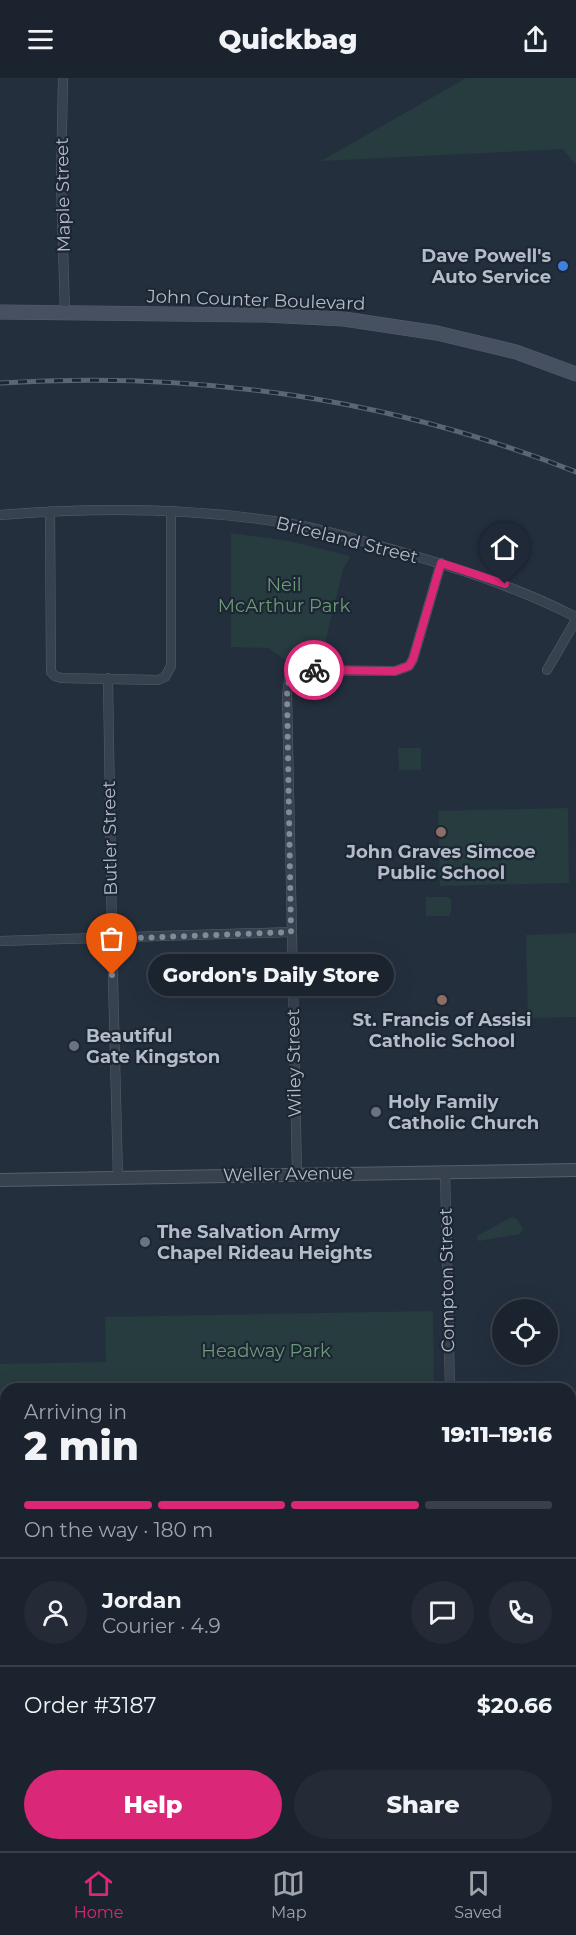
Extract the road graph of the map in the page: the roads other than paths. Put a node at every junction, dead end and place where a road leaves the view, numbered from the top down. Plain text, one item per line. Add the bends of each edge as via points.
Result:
1 (63, 78) edge
2 (0, 312) edge
3 (65, 313) junction
4 (576, 374) edge
5 (50, 511) junction
6 (171, 512) junction
7 (0, 514) edge
8 (441, 563) junction
9 (576, 619) edge
10 (547, 670) dead end
11 (108, 678) junction
12 (291, 932) junction
13 (112, 939) junction
14 (0, 941) edge
15 (576, 1170) edge
16 (445, 1171) junction
17 (297, 1174) junction
18 (118, 1178) junction
19 (0, 1180) edge
20 (450, 1383) edge

1 - 3 street, Maple Street
2 - 3 main road, John Counter Boulevard
3 - 4 main road, John Counter Boulevard via 344,319 437,333 516,352
5 - 6 street, Briceland Street
5 - 7 street, Briceland Street
5 - 11 street via 51,672 61,678
6 - 8 street, Briceland Street via 292,524
6 - 11 street via 171,666 165,677 158,680
8 - 9 street, Briceland Street via 505,584
8 - 12 street, Wiley Street via 409,666 395,671 304,670 289,679
9 - 10 street
11 - 13 street, Butler Street
12 - 13 street
12 - 17 street, Wiley Street
13 - 14 street
13 - 18 street, Butler Street
15 - 16 street, Weller Avenue
16 - 17 street, Weller Avenue
16 - 20 street, Compton Street
17 - 18 street, Weller Avenue
18 - 19 street, Weller Avenue

